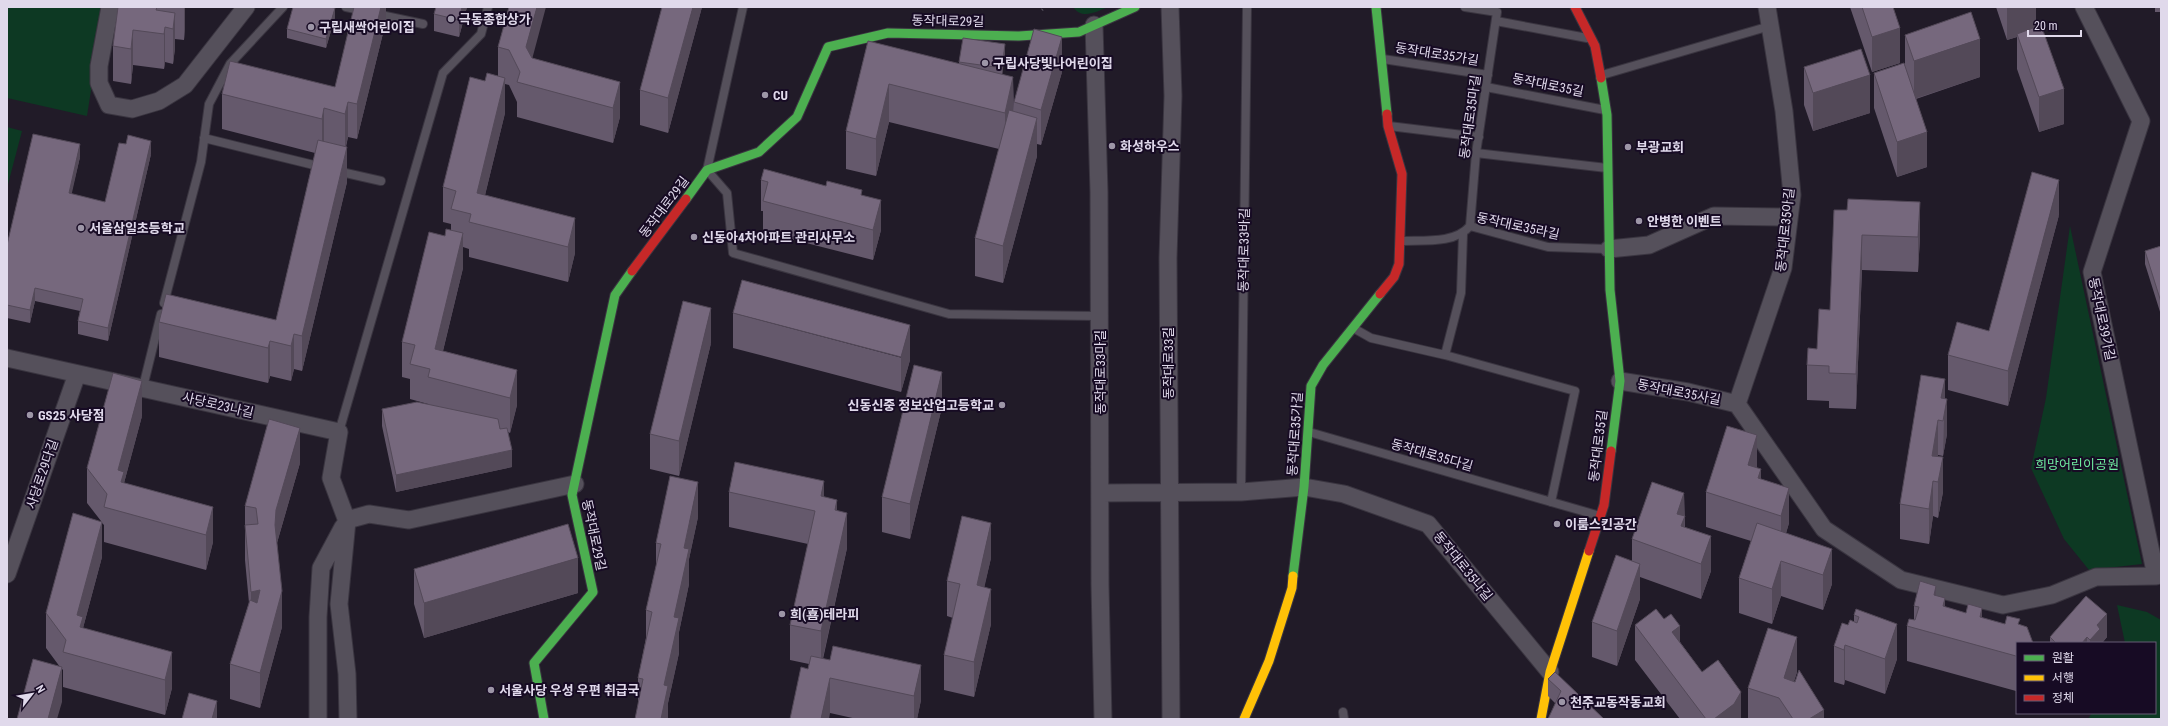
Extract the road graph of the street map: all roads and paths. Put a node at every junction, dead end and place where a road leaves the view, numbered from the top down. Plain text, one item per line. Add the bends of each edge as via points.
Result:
1 (110, 7) edge
2 (246, 7) edge
3 (283, 7) edge
4 (346, 7) edge
5 (488, 7) edge
6 (743, 7) edge
7 (1045, 7) edge
8 (1135, 7) edge
9 (1170, 7) edge
10 (1248, 7) edge
11 (1376, 7) edge
12 (1465, 7) edge
13 (1576, 7) edge
14 (1767, 7) edge
15 (2084, 7) edge
16 (1042, 10) dead end
17 (1496, 20) junction
18 (422, 24) dead end
19 (1094, 25) junction
20 (1770, 26) junction
21 (1592, 39) junction
22 (1383, 59) junction
23 (1488, 75) junction
24 (1600, 75) junction
25 (1486, 87) junction
26 (1606, 110) junction
27 (1388, 126) junction
28 (1479, 137) junction
29 (204, 138) junction
30 (1476, 153) junction
31 (1609, 168) junction
32 (707, 170) junction
33 (381, 181) dead end
34 (1789, 217) junction
35 (1470, 226) junction
36 (1463, 234) junction
37 (1401, 241) junction
38 (1609, 249) junction
39 (1100, 316) junction
40 (1354, 328) junction
41 (1445, 355) junction
42 (7, 358) edge
43 (77, 374) junction
44 (1620, 381) junction
45 (143, 387) junction
46 (1737, 404) junction
47 (339, 432) junction
48 (1307, 432) junction
49 (575, 484) junction
50 (1304, 487) junction
51 (1241, 492) junction
52 (1100, 493) junction
53 (1168, 493) junction
54 (1551, 502) junction
55 (1601, 516) junction
56 (347, 520) junction
57 (7, 574) edge
58 (2158, 579) edge
59 (1550, 672) junction
60 (318, 719) edge
61 (348, 719) edge
62 (544, 719) edge
63 (1103, 719) edge
64 (1171, 719) edge
65 (1244, 719) edge
66 (1541, 719) edge

1 - 2 street via 99,66 99,83 109,105 132,109 159,101 185,85
3 - 29 lane via 230,64 209,104
4 - 18 lane
5 - 47 lane via 481,34 443,73
6 - 32 lane
7 - 16 path
8 - 19 street, 동작대로29길
9 - 53 street, 동작대로33길 via 1173,96 1168,258
10 - 51 lane, 동작대로33바길
11 - 22 street, 동작대로35가길
12 - 17 lane, 동작대로35마길 via 1497,12
13 - 21 street, 동작대로35길
14 - 20 street, 동작대로35아길
15 - 58 street, 동작대로39가길 via 2141,121 2092,272
17 - 21 lane
17 - 23 lane, 동작대로35마길
19 - 32 street, 동작대로29길 via 1079,32 1019,36 888,33 828,47 797,117 759,152
19 - 39 street, 동작대로33마길 via 1100,192
20 - 24 lane
20 - 34 street, 동작대로35아길 via 1784,110 1792,195
21 - 24 street, 동작대로35길
22 - 23 lane, 동작대로35가길
22 - 27 street, 동작대로35가길
23 - 25 lane, 동작대로35마길
24 - 26 street, 동작대로35길
25 - 26 lane, 동작대로35길
25 - 28 lane, 동작대로35마길
26 - 31 street, 동작대로35길
27 - 28 lane
27 - 37 street, 동작대로35가길 via 1402,174
28 - 30 lane, 동작대로35마길
29 - 33 lane
29 - 45 lane via 201,162
30 - 31 lane
30 - 35 lane, 동작대로35마길
31 - 38 street, 동작대로35길
32 - 39 lane via 726,193 733,253 949,314
32 - 49 street, 동작대로29길 via 615,295
34 - 38 street via 1714,216 1649,245
34 - 46 street, 동작대로35아길 via 1783,268
35 - 36 lane, 동작대로35라길
35 - 38 lane, 동작대로35라길 via 1548,247
36 - 37 lane, 동작대로35라길 via 1452,238
36 - 41 lane via 1461,293
37 - 40 street, 동작대로35가길 via 1400,264 1394,276
38 - 44 street, 동작대로35길 via 1610,290
39 - 52 street, 동작대로33마길
40 - 41 lane via 1371,338
40 - 48 street, 동작대로35가길 via 1323,365 1311,386
41 - 54 lane via 1575,390
42 - 43 street, 사당로23나길
43 - 45 street, 사당로23나길
43 - 57 street, 사당로29다길
44 - 46 street, 동작대로35사길 via 1688,392
44 - 55 street, 동작대로35길
45 - 47 street, 사당로23나길
46 - 58 street via 1824,529 1902,580 2003,605 2052,595 2096,577
47 - 56 street via 331,478
48 - 50 street, 동작대로35가길
48 - 54 lane, 동작대로35다길
49 - 56 street via 409,520 369,514
49 - 62 street, 동작대로29길 via 572,495 593,592 534,663
50 - 51 street
50 - 59 street, 동작대로35나길 via 1344,494 1428,524
50 - 65 street, 동작대로35가길 via 1292,588 1270,661
51 - 53 street
52 - 53 street
52 - 63 street, 동작대로33마길
53 - 64 street, 동작대로33길
54 - 55 lane, 동작대로35다길
55 - 59 street, 동작대로35길
56 - 60 street via 321,568 318,617
56 - 61 street via 339,604 347,674
59 - 66 street, 동작대로35길

